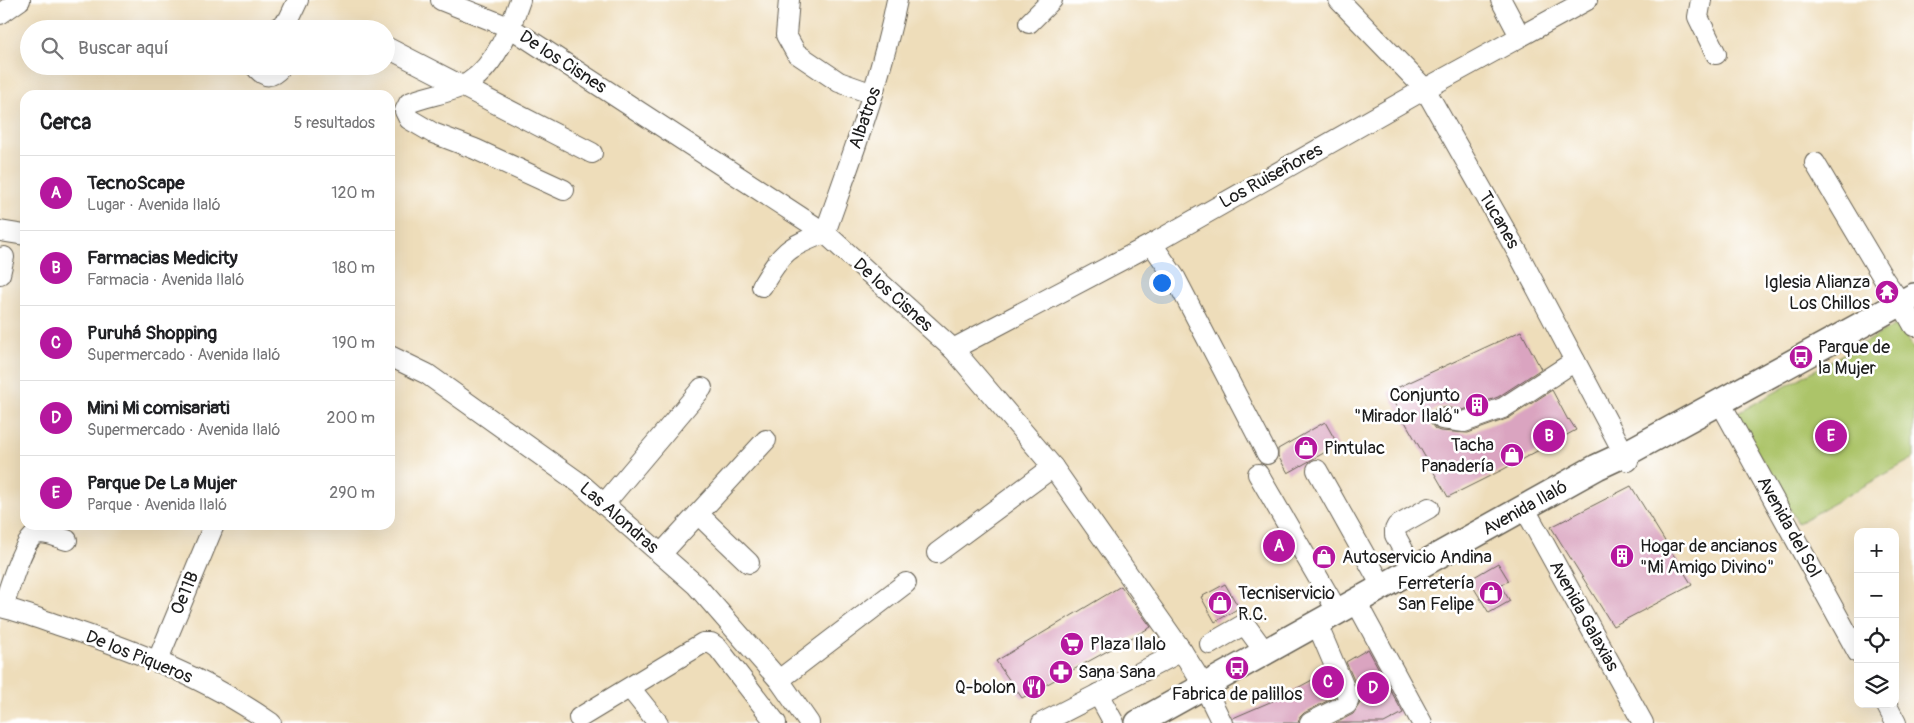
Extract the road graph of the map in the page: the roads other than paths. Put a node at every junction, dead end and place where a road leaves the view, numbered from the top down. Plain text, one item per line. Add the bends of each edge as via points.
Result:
1 (20, 0) edge
2 (298, 0) edge
3 (441, 0) edge
4 (520, 0) edge
5 (789, 0) edge
6 (897, 0) edge
7 (1052, 0) edge
8 (1339, 0) edge
9 (1501, 0) edge
10 (1588, 0) edge
11 (1701, 0) edge
12 (0, 14) edge
13 (288, 20) edge
14 (1029, 23) dead end
15 (511, 28) junction
16 (1520, 36) junction
17 (395, 52) edge
18 (1716, 54) dead end
19 (461, 87) junction
20 (1425, 89) junction
21 (873, 94) junction
22 (592, 153) dead end
23 (1815, 163) dead end
24 (564, 190) dead end
25 (0, 230) edge
26 (825, 233) junction
27 (20, 234) edge
28 (1152, 244) junction
29 (762, 286) dead end
30 (1910, 309) edge
31 (953, 349) junction
32 (395, 358) edge
33 (1576, 361) junction
34 (702, 388) dead end
35 (1722, 405) junction
36 (1442, 419) dead end
37 (766, 440) dead end
38 (1267, 454) dead end
39 (1627, 458) junction
40 (1053, 467) junction
41 (1317, 470) dead end
42 (1258, 474) dead end
43 (604, 504) junction
44 (1430, 508) dead end
45 (1527, 512) junction
46 (698, 514) junction
47 (212, 530) edge
48 (67, 540) dead end
49 (661, 554) junction
50 (937, 554) dead end
51 (749, 562) dead end
52 (1414, 570) junction
53 (906, 583) dead end
54 (1382, 586) junction
55 (1, 607) edge
56 (1349, 610) junction
57 (1320, 630) junction
58 (1210, 644) dead end
59 (1854, 646) edge
60 (1182, 651) junction
61 (1265, 652) junction
62 (157, 662) junction
63 (779, 680) junction
64 (630, 688) junction
65 (1205, 689) junction
66 (1098, 694) junction
67 (1888, 708) edge
68 (579, 718) dead end
69 (268, 722) edge
70 (658, 723) edge
71 (776, 723) edge
72 (809, 723) edge
73 (1042, 723) edge
74 (1114, 723) edge
75 (1138, 723) edge
76 (1153, 723) edge
77 (1222, 723) edge
78 (1310, 723) edge
79 (1422, 723) edge
80 (1643, 723) edge
81 (1896, 723) edge

1 - 12 street
2 - 13 street
3 - 15 street, De los Cisnes
4 - 15 street
5 - 21 street via 786,35 796,53 839,82
6 - 21 street, Albatros via 888,46
7 - 14 street
8 - 20 street, Tucanes
9 - 16 street
10 - 16 street, Los Ruiseñores
11 - 18 street via 1698,17
15 - 19 street via 496,54 476,77
15 - 26 street, De los Cisnes
16 - 20 street, Los Ruiseñores
17 - 19 street
19 - 22 street
19 - 24 street via 409,103 405,111 409,119 433,133
20 - 28 street, Los Ruiseñores
20 - 33 street, Tucanes
21 - 26 street, Albatros
23 - 30 street via 1885,282
25 - 27 street
26 - 29 street via 788,249
26 - 31 street, De los Cisnes
28 - 31 street, Los Ruiseñores
28 - 38 street via 1176,279
30 - 35 main road, Avenida Ilaló via 1835,338
31 - 40 street, De los Cisnes
32 - 43 street, Las Alondras via 427,374 581,484
33 - 36 street via 1503,408 1464,422
33 - 39 street, Tucanes
34 - 43 street
35 - 39 main road, Avenida Ilaló
35 - 59 street, Avenida del Sol
37 - 46 street
39 - 45 main road, Avenida Ilaló via 1597,467
40 - 50 street
40 - 60 street, De los Cisnes
41 - 54 street
42 - 56 street
43 - 49 street, Las Alondras
44 - 52 street via 1395,530
45 - 52 main road, Avenida Ilaló
45 - 56 main road, Avenida Ilaló
45 - 80 street, Avenida Galaxias
46 - 49 street
46 - 51 street
47 - 62 street, Oe11B
48 - 55 street via 45,533 30,538
49 - 63 street, Las Alondras via 696,585
52 - 54 main road, Avenida Ilaló
53 - 63 street
54 - 56 main road, Avenida Ilaló
55 - 62 street, De los Piqueros
56 - 57 main road, Avenida Ilaló
56 - 61 main road, Avenida Ilaló
56 - 79 street
57 - 65 main road, Avenida Ilaló
57 - 78 street via 1349,699 1346,704
58 - 61 street via 1243,625
60 - 65 street, De los Cisnes
60 - 66 street
61 - 65 main road, Avenida Ilaló
62 - 69 street, De los Piqueros via 212,688
63 - 72 street, Las Alondras
64 - 68 street
64 - 70 street
64 - 71 street via 703,643 711,643
65 - 75 main road, Avenida Ilaló
65 - 76 main road, Avenida Ilaló
65 - 77 street, De los Cisnes
66 - 73 street
66 - 74 street
67 - 81 street

